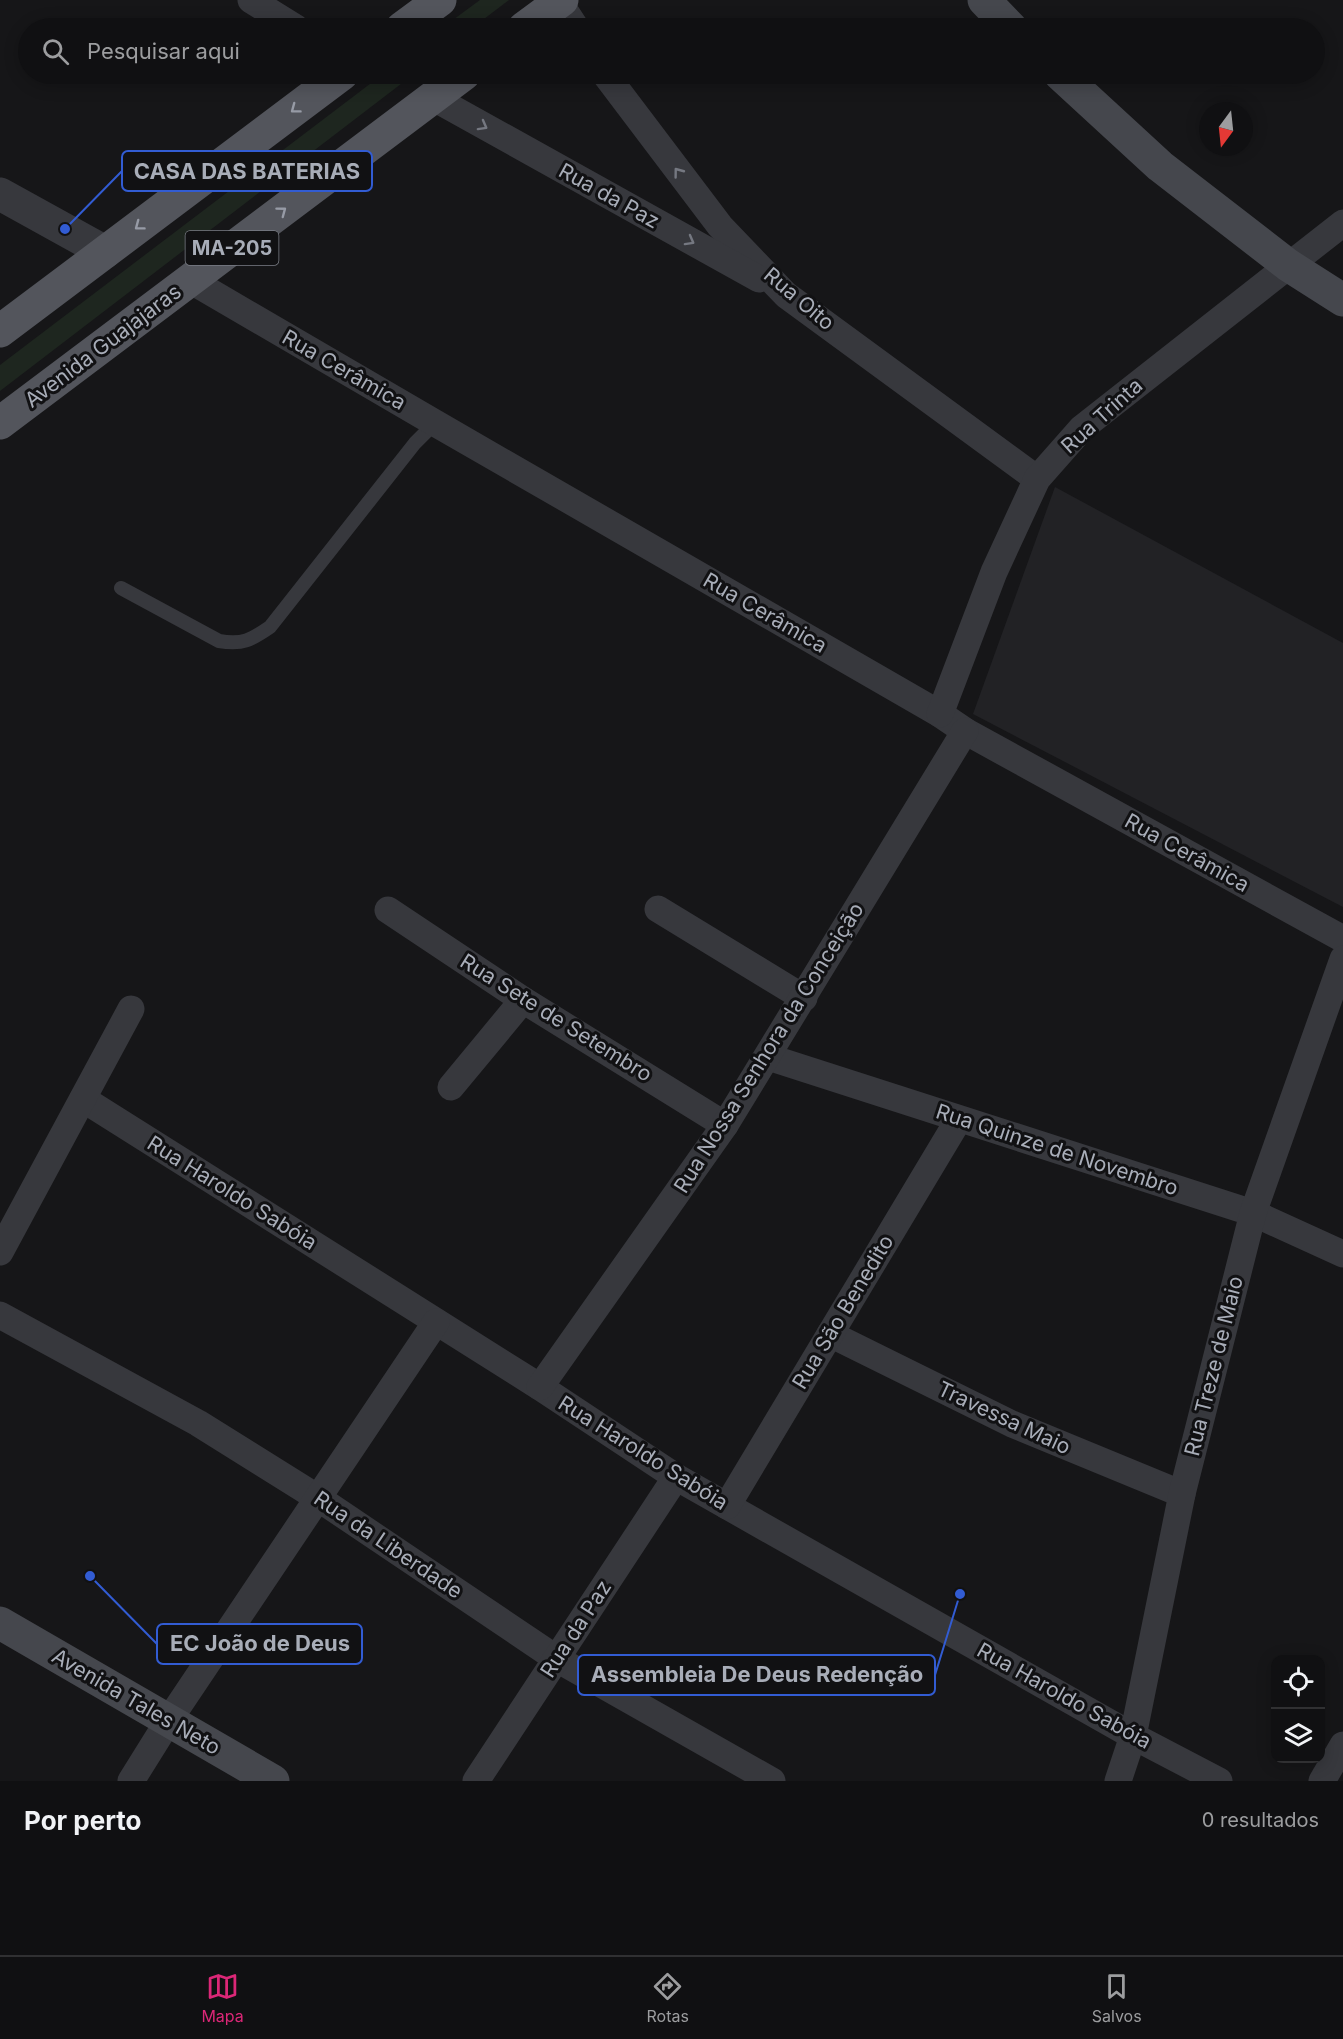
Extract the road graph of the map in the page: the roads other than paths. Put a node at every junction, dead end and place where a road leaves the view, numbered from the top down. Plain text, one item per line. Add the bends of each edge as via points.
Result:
1 (251, 0) edge
2 (440, 0) edge
3 (984, 0) edge
4 (1008, 0) edge
5 (566, 10) edge
6 (281, 18) edge
7 (416, 18) edge
8 (547, 18) edge
9 (1001, 18) edge
10 (1020, 18) edge
11 (329, 84) edge
12 (451, 84) edge
13 (613, 84) edge
14 (1071, 84) edge
15 (432, 98) junction
16 (0, 194) edge
17 (1343, 223) edge
18 (105, 252) junction
19 (1288, 265) junction
20 (190, 280) junction
21 (786, 295) junction
22 (1343, 300) edge
23 (0, 331) edge
24 (0, 423) edge
25 (435, 423) junction
26 (1037, 479) junction
27 (121, 588) dead end
28 (940, 714) junction
29 (965, 730) junction
30 (658, 909) dead end
31 (388, 910) dead end
32 (1343, 939) edge
33 (1343, 959) edge
34 (804, 998) junction
35 (523, 1000) junction
36 (131, 1009) dead end
37 (768, 1057) junction
38 (451, 1087) dead end
39 (83, 1099) junction
40 (959, 1119) junction
41 (726, 1125) junction
42 (1253, 1213) junction
43 (0, 1251) edge
44 (1343, 1254) edge
45 (0, 1315) edge
46 (436, 1322) junction
47 (830, 1334) junction
48 (540, 1387) junction
49 (676, 1477) junction
50 (1182, 1494) junction
51 (318, 1498) junction
52 (727, 1506) junction
53 (0, 1623) edge
54 (557, 1659) junction
55 (169, 1720) junction
56 (1133, 1736) junction
57 (1343, 1745) edge
58 (131, 1781) edge
59 (273, 1781) edge
60 (476, 1781) edge
61 (772, 1781) edge
62 (1118, 1781) edge
63 (1219, 1781) edge
64 (1322, 1781) edge

1 - 6 street
2 - 7 main road
3 - 9 main road
4 - 10 main road
5 - 8 main road
11 -> 18 main road
12 - 15 main road, Avenida Guajajaras / MA-205
21 -> 13 street, Rua Oito via 720,226
14 - 19 main road via 1160,166
20 -> 15 main road, Avenida Guajajaras / MA-205
15 -> 21 street, Rua da Paz
16 - 18 street
17 - 19 street, Rua Trinta
18 - 23 main road
19 - 22 main road
19 - 26 street, Rua Trinta via 1082,428
20 - 24 main road, Avenida Guajajaras / MA-205
20 - 25 street, Rua Cerâmica
21 - 26 street, Rua Oito
25 - 27 lane via 415,442 270,627 251,640 219,641
25 - 28 street, Rua Cerâmica
26 - 28 street, Rua Trinta via 994,572
28 - 29 street, Rua Cerâmica
29 - 32 street, Rua Cerâmica
29 - 34 street, Rua Nossa Senhora da Conceição
30 - 34 street
31 - 35 street, Rua Sete de Setembro
33 - 42 street, Rua Treze de Maio
34 - 37 street, Rua Nossa Senhora da Conceição
35 - 38 street
35 - 41 street, Rua Sete de Setembro
36 - 39 street
37 - 40 street, Rua Quinze de Novembro
37 - 41 street, Rua Nossa Senhora da Conceição
39 - 43 street
39 - 46 street, Rua Haroldo Sabóia
40 - 42 street, Rua Quinze de Novembro
40 - 47 street, Rua São Benedito
41 - 48 street, Rua Nossa Senhora da Conceição
42 - 44 street, Rua Quinze de Novembro
42 - 50 street, Rua Treze de Maio
45 - 51 street, Rua da Liberdade via 198,1423
46 - 48 street, Rua Haroldo Sabóia
46 - 51 street
47 - 50 street, Travessa Maio via 1012,1424
47 - 52 street, Rua São Benedito
48 - 49 street, Rua Haroldo Sabóia
49 - 52 street, Rua Haroldo Sabóia
49 - 54 street, Rua da Paz
50 - 56 street, Rua Treze de Maio
51 - 54 street, Rua da Liberdade
51 - 55 street
52 - 56 street, Rua Haroldo Sabóia
53 - 55 main road, Avenida Tales Neto
54 - 60 street, Rua da Paz
54 - 61 street, Rua da Liberdade
55 - 58 street
55 - 59 main road, Avenida Tales Neto
56 - 62 street, Rua Treze de Maio
56 - 63 street, Rua Haroldo Sabóia
57 - 64 street

